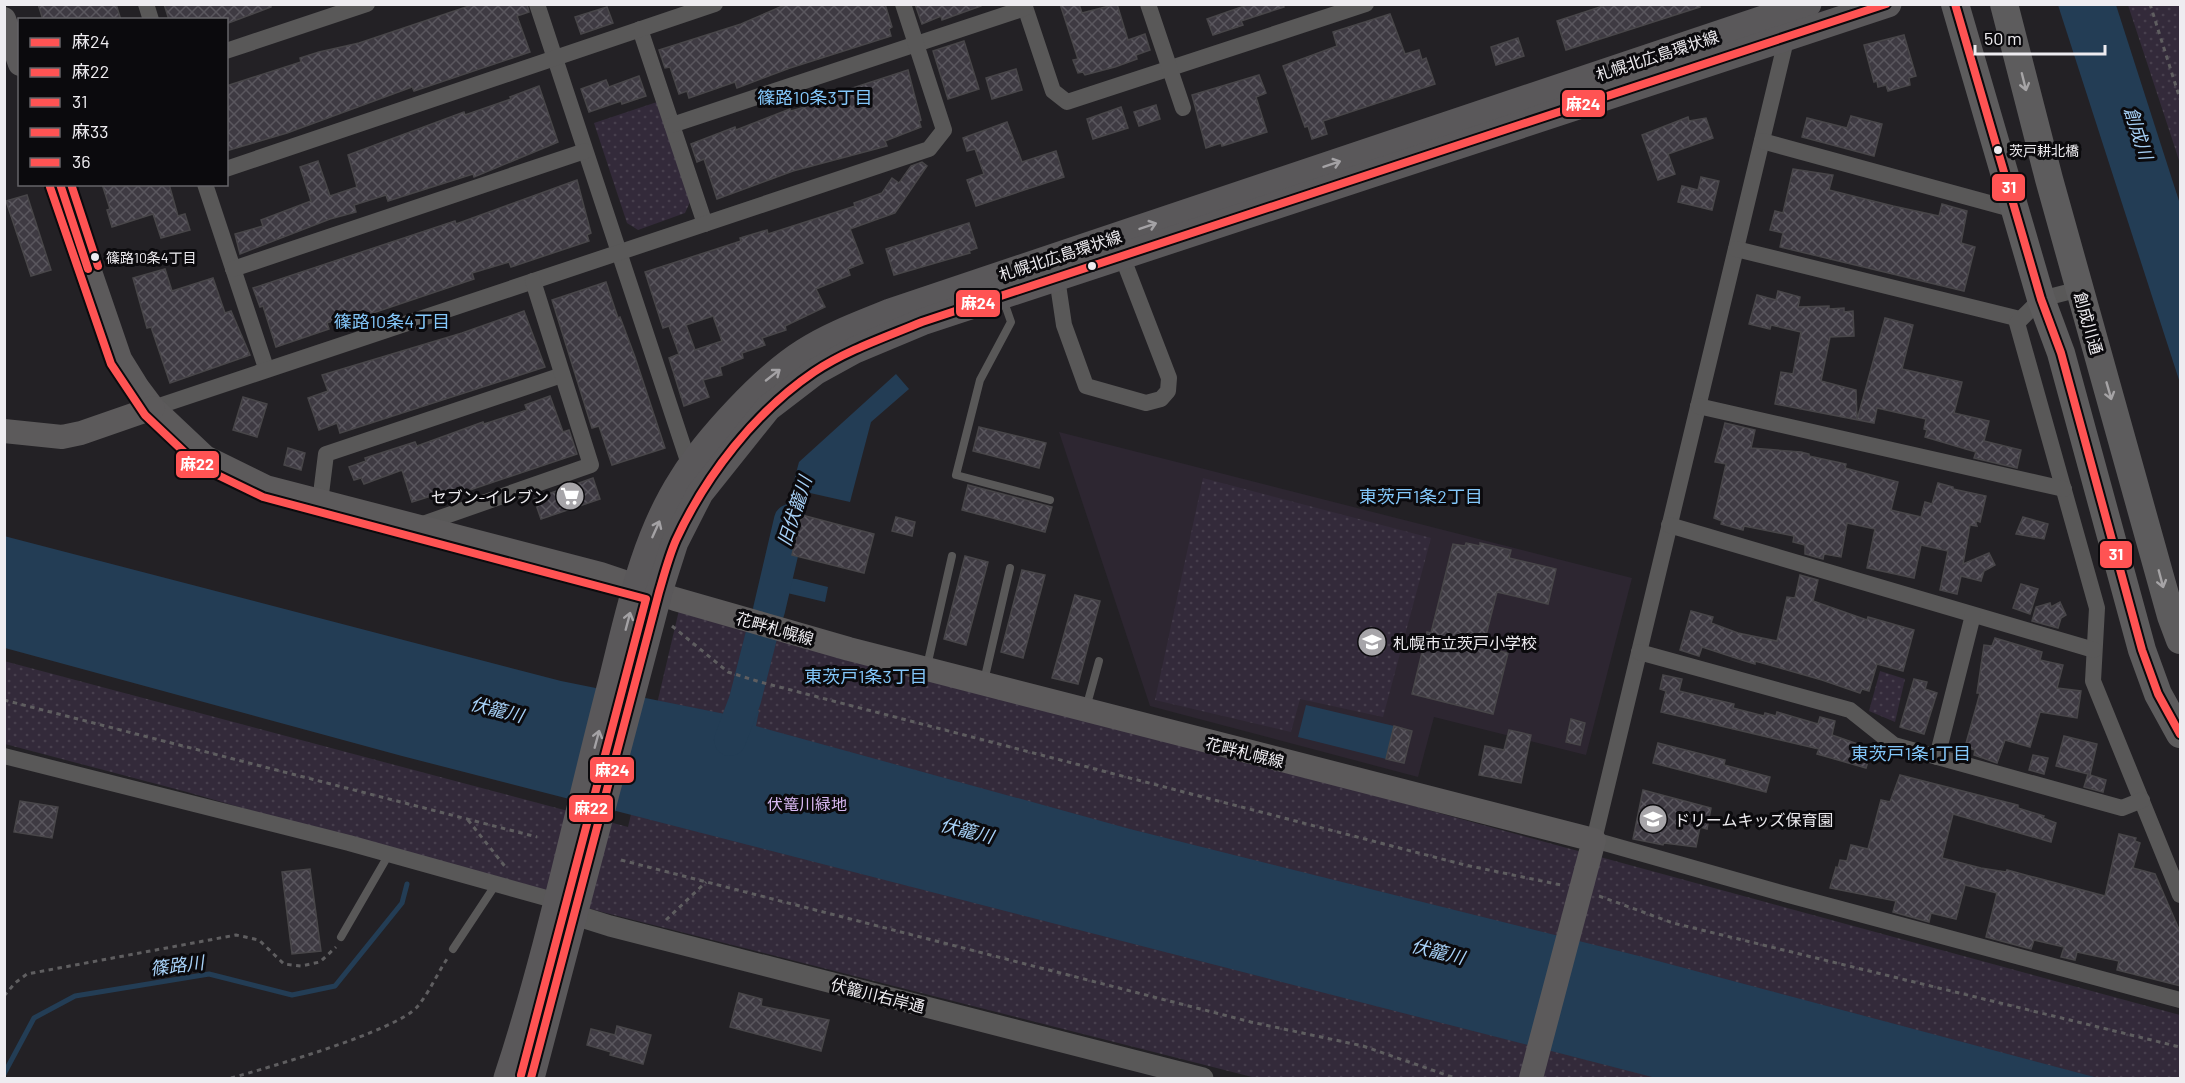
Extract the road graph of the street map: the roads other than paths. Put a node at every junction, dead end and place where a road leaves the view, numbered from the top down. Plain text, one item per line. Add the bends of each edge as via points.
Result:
1 (367, 4) edge
2 (537, 4) edge
3 (715, 4) edge
4 (903, 4) edge
5 (1148, 4) edge
6 (1366, 4) edge
7 (1888, 4) edge
8 (1955, 4) edge
9 (2004, 4) edge
10 (1025, 6) edge
11 (1799, 6) edge
12 (4, 19) edge
13 (640, 29) junction
14 (1787, 36) junction
15 (916, 44) junction
16 (228, 50) edge
17 (18, 58) edge
18 (554, 58) junction
19 (1170, 70) junction
20 (1183, 108) dead end
21 (672, 125) junction
22 (1762, 141) junction
23 (585, 151) junction
24 (228, 168) edge
25 (61, 186) edge
26 (206, 186) edge
27 (2015, 210) junction
28 (705, 224) junction
29 (1736, 249) junction
30 (619, 252) junction
31 (1122, 256) junction
32 (233, 269) junction
33 (1057, 278) junction
34 (533, 281) junction
35 (2080, 289) junction
36 (1002, 296) junction
37 (2041, 299) junction
38 (2020, 319) junction
39 (266, 368) junction
40 (562, 375) junction
41 (1698, 406) junction
42 (153, 408) junction
43 (4, 431) edge
44 (690, 467) junction
45 (2064, 489) junction
46 (1050, 500) dead end
47 (320, 502) junction
48 (1670, 525) junction
49 (414, 527) junction
50 (952, 556) dead end
51 (1010, 568) dead end
52 (649, 588) junction
53 (1973, 615) junction
54 (2181, 640) edge
55 (2094, 650) junction
56 (1639, 652) junction
57 (1099, 661) dead end
58 (926, 670) junction
59 (983, 684) junction
60 (1085, 711) junction
61 (2181, 734) edge
62 (4, 756) edge
63 (1937, 757) junction
64 (2142, 800) junction
65 (1594, 840) junction
66 (389, 854) junction
67 (496, 884) junction
68 (2181, 895) edge
69 (566, 908) junction
70 (341, 937) road end
71 (453, 949) road end
72 (2181, 1000) edge
73 (507, 1078) edge
74 (531, 1078) edge
75 (1203, 1078) edge
76 (1531, 1078) edge

1 - 16 street
2 - 18 street
3 - 13 street
4 - 15 street
5 - 19 street
6 - 19 street
7 - 14 main road, 札幌北広島環状線
8 - 27 highway
9 -> 35 highway, 創成川通
10 - 15 street
10 - 19 street via 1053,91 1067,102
11 - 14 street
44 -> 11 main road, 札幌北広島環状線 via 769,379 803,352 890,312
12 - 17 main road
13 - 18 street
13 - 21 street
14 - 22 street
14 - 31 main road, 札幌北広島環状線
15 - 21 street
15 - 28 street via 944,130 929,149
18 - 23 street
18 - 24 street
19 - 20 street
21 - 28 street
22 - 27 street
22 - 29 street
23 - 30 street
23 - 32 street
25 - 42 main road, 花畔札幌線 via 120,359
26 - 32 street
27 - 37 highway
28 - 30 street
29 - 38 street
29 - 41 street
30 - 34 street
30 - 44 street
31 - 33 main road, 札幌北広島環状線
31 - 33 street via 1169,378 1168,391 1156,402 1146,403 1086,386 1064,325
32 - 39 street
33 - 36 main road, 札幌北広島環状線
34 - 39 street
34 - 40 street
35 - 37 street
35 -> 54 highway, 創成川通
36 - 46 lane via 1011,322 980,380 956,475
36 - 52 main road, 札幌北広島環状線 via 922,322 855,350 815,372 768,408 700,493
37 - 38 street
37 - 61 highway via 2061,354 2142,650 2158,694
38 - 45 street via 2017,323
39 - 42 street
40 - 47 street via 326,454
40 - 49 street via 591,465
41 - 45 street
41 - 48 street
42 - 43 main road via 62,437
42 - 47 main road, 花畔札幌線 via 206,457 233,473
52 -> 44 main road, 札幌北広島環状線 via 654,532
45 - 55 street via 2097,608
47 - 49 main road, 花畔札幌線
48 - 53 street
48 - 56 street
49 - 52 main road, 花畔札幌線
50 - 58 lane
51 - 59 lane
52 - 58 main road, 花畔札幌線
52 - 69 main road, 札幌北広島環状線
53 - 55 street
53 - 63 street
55 - 64 street via 2093,681
56 - 63 street via 1850,710 1894,745
56 - 65 street
57 - 60 lane
58 - 59 main road, 花畔札幌線
59 - 60 main road, 花畔札幌線
60 - 65 main road, 花畔札幌線
62 - 66 street
63 - 64 street via 2122,808
64 - 68 street
65 - 72 street
65 - 76 main road via 1573,888
66 - 67 street
66 - 70 lane
67 - 69 street
67 - 71 lane
69 - 73 main road, 札幌北広島環状線
69 - 74 main road, 札幌北広島環状線
69 - 75 street, 伏籠川右岸通

